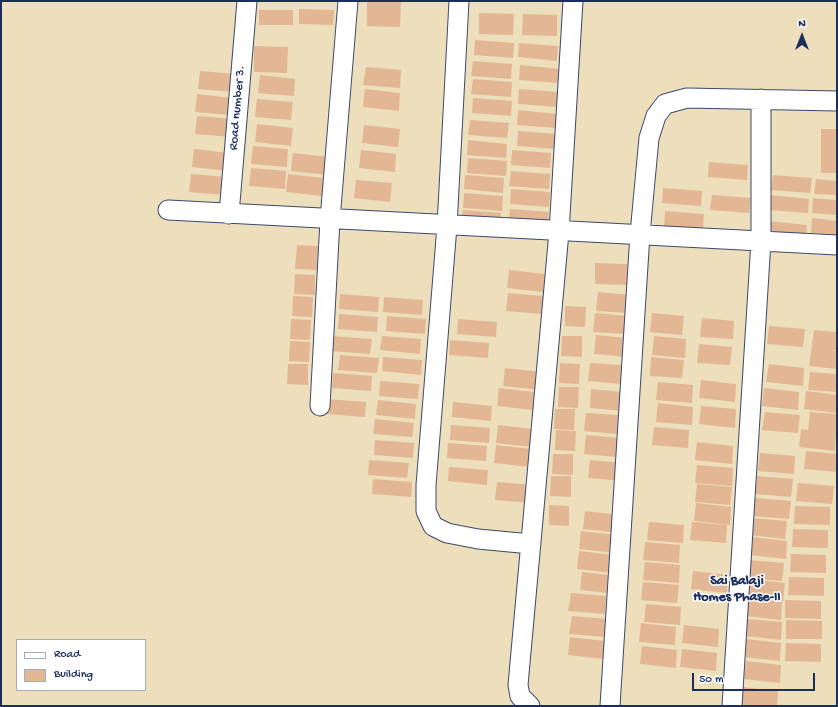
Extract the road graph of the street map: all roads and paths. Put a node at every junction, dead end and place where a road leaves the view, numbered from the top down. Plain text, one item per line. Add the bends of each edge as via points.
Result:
1 (247, 1) edge
2 (348, 1) edge
3 (459, 1) edge
4 (574, 1) edge
5 (761, 99) junction
6 (837, 101) edge
7 (168, 210) dead end
8 (229, 214) junction
9 (330, 220) junction
10 (447, 226) junction
11 (559, 232) junction
12 (640, 234) junction
13 (761, 241) junction
14 (837, 245) edge
15 (320, 406) dead end
16 (531, 544) junction
17 (530, 706) edge
18 (610, 706) edge
19 (732, 706) edge

1 - 8 street, Road number 3.
2 - 9 street
3 - 10 street
4 - 11 street
5 - 6 street
5 - 12 street via 687,98 665,104 656,116 649,138
5 - 13 street
7 - 8 street
8 - 9 street
9 - 10 street
9 - 15 street
10 - 11 street
10 - 16 street via 426,511 433,526 447,533
11 - 12 street
11 - 16 street
12 - 13 street
12 - 18 street
13 - 14 street
13 - 19 street
16 - 17 street via 518,686 520,696

